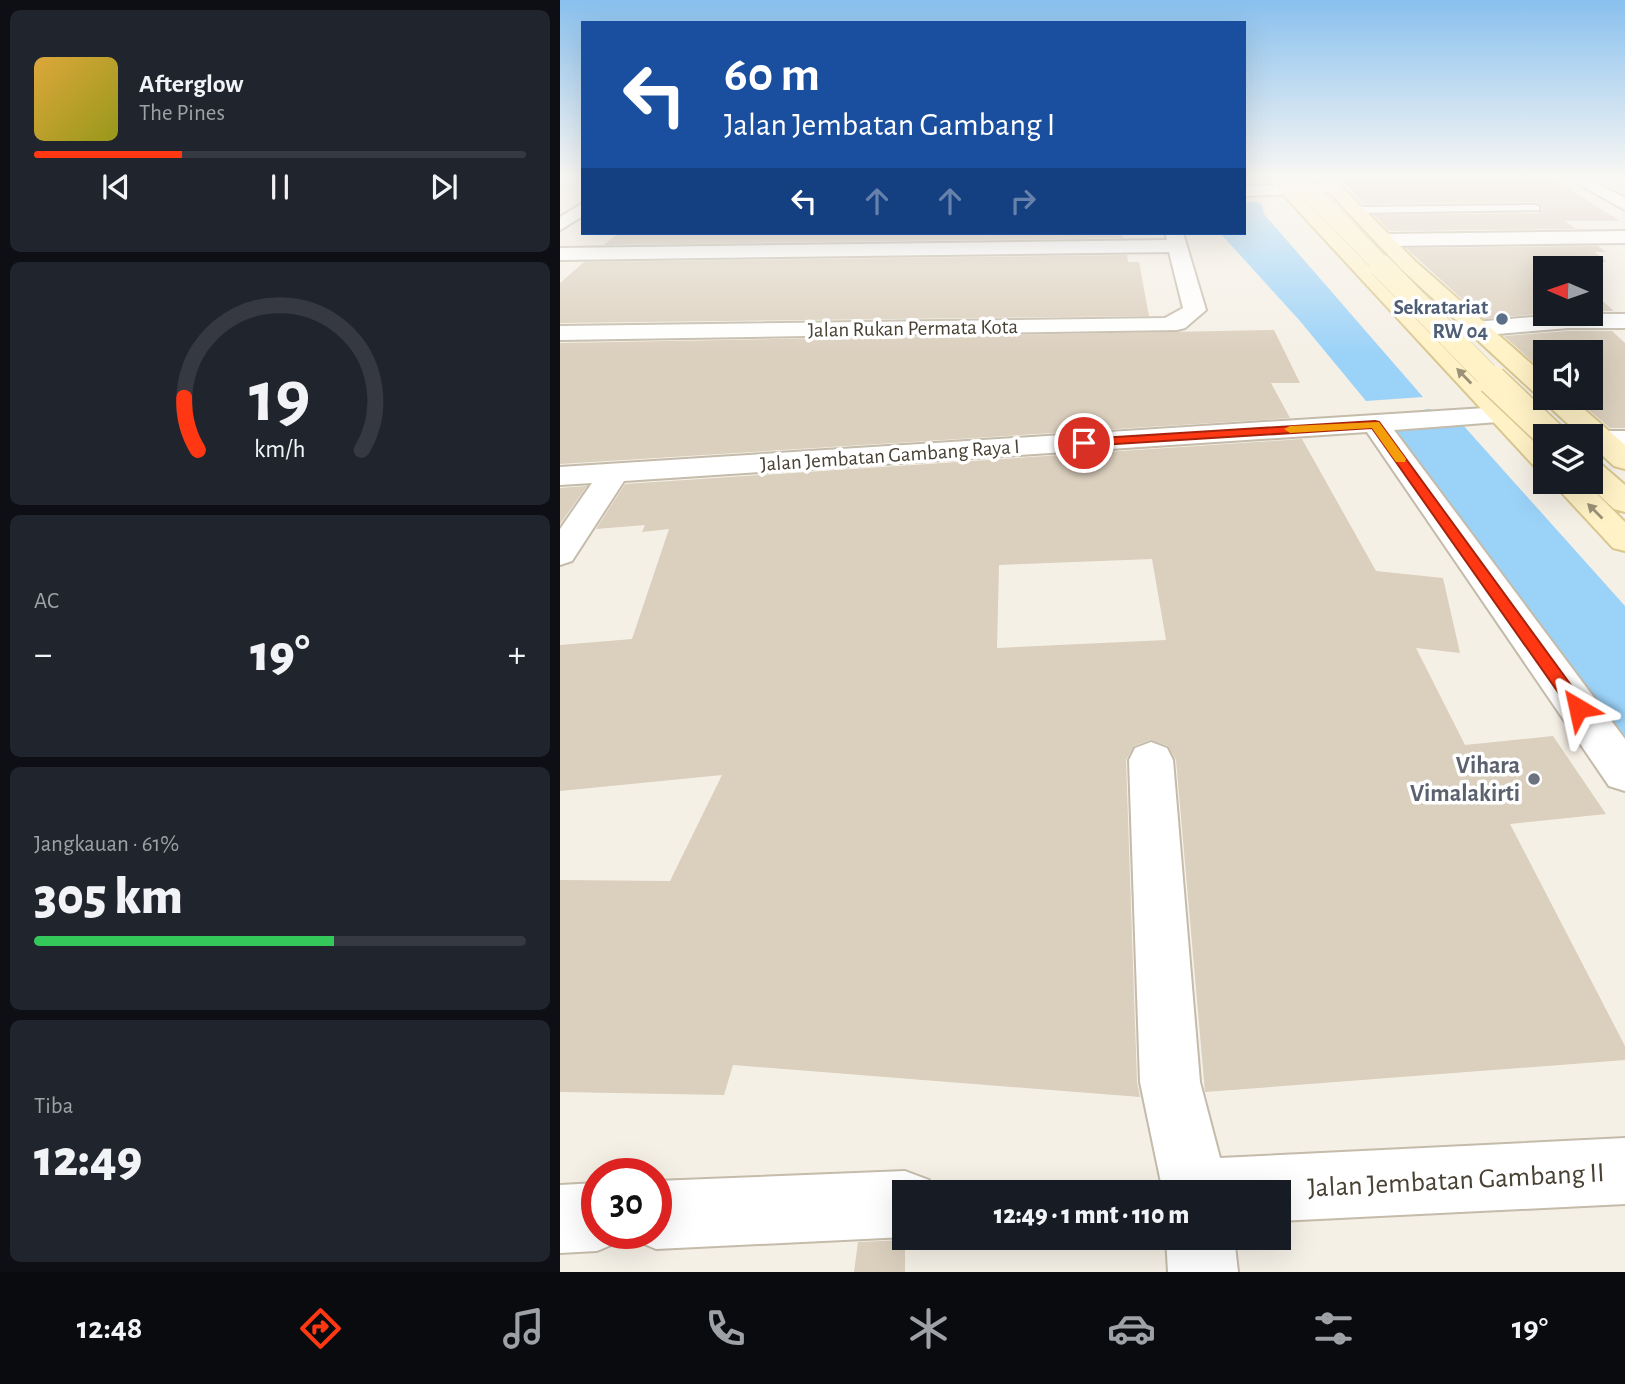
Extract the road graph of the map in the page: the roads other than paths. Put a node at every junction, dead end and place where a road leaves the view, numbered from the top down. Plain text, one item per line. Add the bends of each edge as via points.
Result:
1 (592, 236) edge
2 (1332, 236) edge
3 (1338, 236) edge
4 (1383, 236) edge
5 (1604, 236) edge
6 (1176, 239) edge
7 (1387, 240) junction
8 (564, 257) edge
9 (1408, 264) junction
10 (1436, 264) dead end
11 (1625, 321) edge
12 (1475, 329) junction
13 (560, 332) edge
14 (1533, 380) edge
15 (1571, 410) edge
16 (1501, 415) junction
17 (1378, 424) junction
18 (1538, 424) edge
19 (1614, 440) edge
20 (1533, 448) edge
21 (1625, 460) edge
22 (614, 473) junction
23 (560, 476) edge
24 (1603, 482) edge
25 (1579, 494) edge
26 (1625, 502) edge
27 (1625, 541) edge
28 (560, 554) edge
29 (1151, 760) dead end
30 (1625, 774) edge
31 (1625, 1171) edge
32 (1192, 1180) edge
33 (1291, 1188) edge
34 (892, 1205) edge
35 (672, 1214) edge
36 (581, 1218) edge
37 (560, 1219) edge
38 (1201, 1250) edge
39 (1203, 1272) edge

1 - 8 street, Jalan Rukan Permata Kota
16 -> 2 street
3 - 18 street, bridge
4 - 7 street
5 - 7 street
6 - 8 street, Jalan Rukan Permata Kota
6 - 13 street, Jalan Rukan Permata Kota via 1195,310 1177,323 1165,325
7 - 9 street
9 - 10 street
9 - 12 street
11 - 12 street
12 - 14 street
15 - 19 street
16 - 17 street, Jalan Jembatan Gambang Raya I
16 - 20 street
17 - 22 street, Jalan Jembatan Gambang Raya I
17 - 30 street
19 - 21 street
22 - 23 street, Jalan Jembatan Gambang Raya I
22 - 28 street
24 - 26 street
27 -> 25 street
29 - 32 street via 1170,1082
31 - 33 street, Jalan Jembatan Gambang II
34 - 35 street
36 - 37 street
38 - 39 street

